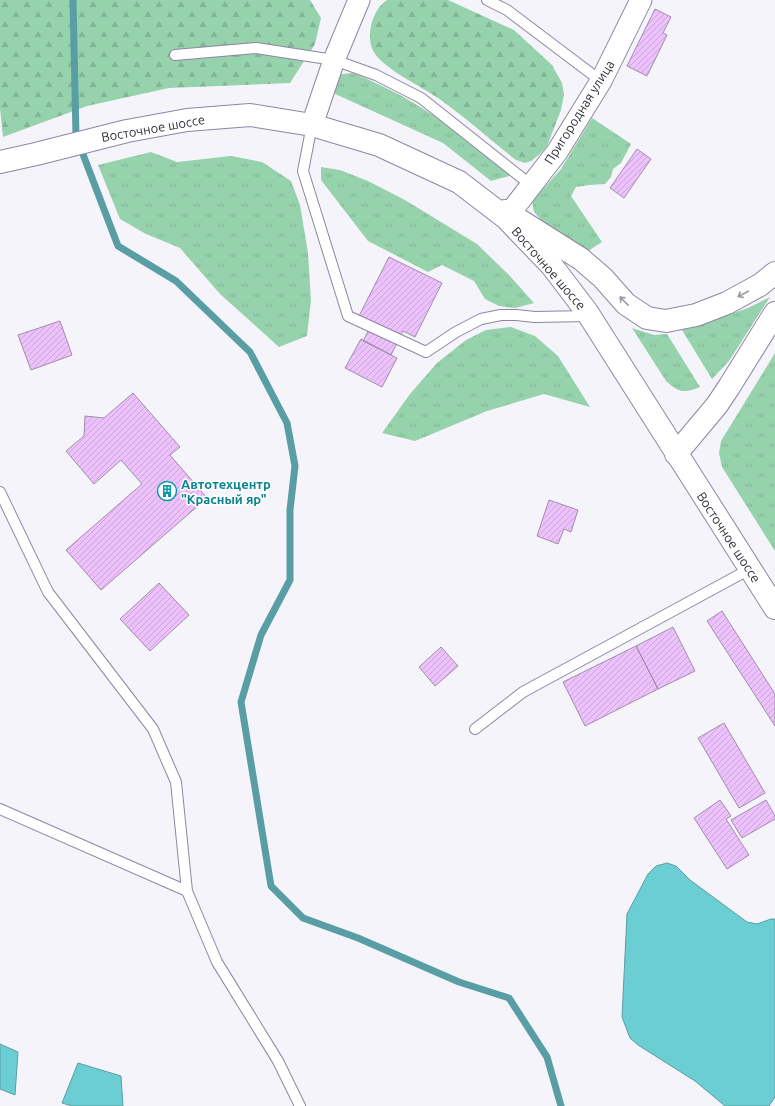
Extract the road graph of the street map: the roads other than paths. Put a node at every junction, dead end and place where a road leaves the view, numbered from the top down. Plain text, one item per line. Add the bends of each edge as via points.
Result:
1 (359, 0) edge
2 (487, 0) edge
3 (641, 0) edge
4 (175, 55) dead end
5 (334, 60) junction
6 (601, 81) junction
7 (312, 126) junction
8 (0, 162) edge
9 (531, 185) junction
10 (507, 216) junction
11 (775, 273) edge
12 (775, 313) edge
13 (590, 316) junction
14 (676, 454) junction
15 (0, 492) edge
16 (750, 569) junction
17 (775, 608) edge
18 (475, 729) dead end
19 (0, 809) edge
20 (187, 891) junction
21 (300, 1106) edge

1 - 5 street
2 - 6 lane via 507,10
3 - 6 street, Пригородная улица
4 - 5 lane via 256,48
5 - 7 street
5 - 9 lane via 376,75 421,98
6 - 9 street, Пригородная улица via 557,152
7 - 8 main road, Восточное шоссе via 250,115 187,120 127,131
7 - 10 main road, Восточное шоссе via 379,145 459,182
7 - 13 lane via 304,171 348,316 426,352 481,319 516,314 535,317
9 - 10 street, Пригородная улица
11 -> 10 main road via 760,285 727,303 696,315 666,321 647,318 626,304 603,278 581,259
10 - 13 main road, Восточное шоссе via 552,266
12 - 14 main road via 729,387
13 - 14 main road, Восточное шоссе
14 - 16 main road, Восточное шоссе
15 - 20 lane via 48,592 153,729 176,782
16 - 17 main road, Восточное шоссе
16 - 18 lane via 523,692
19 - 20 lane
20 - 21 lane via 217,962 278,1061

